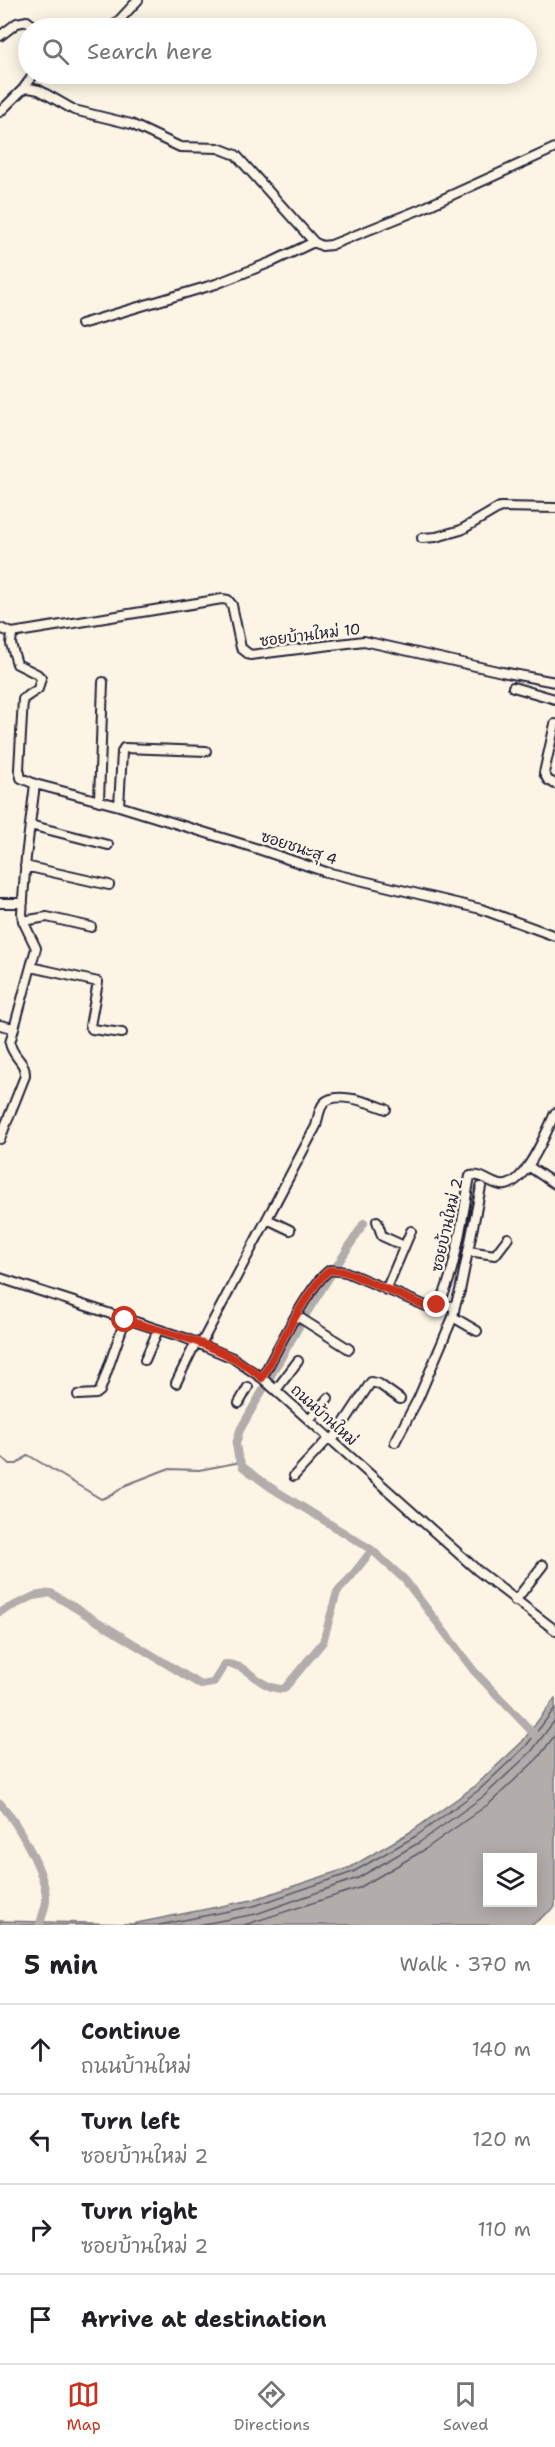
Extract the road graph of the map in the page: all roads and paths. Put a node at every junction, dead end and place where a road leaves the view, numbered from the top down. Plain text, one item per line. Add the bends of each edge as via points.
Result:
1 (138, 0) edge
2 (121, 18) edge
3 (18, 23) edge
4 (0, 36) edge
5 (27, 84) edge
6 (23, 89) junction
7 (0, 112) edge
8 (555, 148) edge
9 (315, 242) junction
10 (81, 324) dead end
11 (555, 508) edge
12 (422, 538) dead end
13 (0, 628) edge
14 (12, 633) junction
15 (103, 682) dead end
16 (555, 682) edge
17 (513, 687) dead end
18 (555, 699) edge
19 (555, 724) edge
20 (206, 751) dead end
21 (36, 784) junction
22 (555, 784) edge
23 (99, 801) junction
24 (119, 806) junction
25 (30, 825) junction
26 (108, 845) dead end
27 (25, 866) junction
28 (109, 885) dead end
29 (0, 903) edge
30 (23, 903) junction
31 (23, 921) junction
32 (91, 927) dead end
33 (555, 936) edge
34 (31, 967) junction
35 (0, 1025) edge
36 (13, 1028) junction
37 (122, 1033) dead end
38 (386, 1108) dead end
39 (555, 1113) edge
40 (545, 1133) junction
41 (555, 1137) edge
42 (0, 1139) edge
43 (528, 1166) junction
44 (555, 1184) edge
45 (481, 1187) dead end
46 (267, 1219) junction
47 (377, 1221) dead end
48 (290, 1230) dead end
49 (411, 1230) dead end
50 (508, 1238) dead end
51 (404, 1246) junction
52 (468, 1251) junction
53 (0, 1278) edge
54 (386, 1290) junction
55 (437, 1305) junction
56 (455, 1306) junction
57 (297, 1316) junction
58 (453, 1317) junction
59 (125, 1320) junction
60 (158, 1330) junction
61 (477, 1331) dead end
62 (198, 1343) junction
63 (350, 1349) dead end
64 (145, 1360) dead end
65 (298, 1361) dead end
66 (260, 1376) junction
67 (176, 1383) dead end
68 (276, 1390) junction
69 (78, 1395) dead end
70 (328, 1398) dead end
71 (400, 1399) dead end
72 (239, 1403) dead end
73 (309, 1420) junction
74 (330, 1439) junction
75 (395, 1442) dead end
76 (294, 1476) dead end
77 (543, 1565) dead end
78 (515, 1600) junction
79 (555, 1630) edge

1 - 2 street
3 - 4 street
5 - 6 street
6 - 7 street
6 - 9 street via 39,90 74,110 131,124 180,147 218,148 236,154
8 - 9 street via 421,210 332,245
9 - 10 street via 216,284
11 - 12 street via 500,507 461,530
13 - 14 street
14 - 16 street, ซอยบ้านใหม่ 10 via 222,598 232,605 241,648 250,655 364,641
14 - 21 street via 17,664 41,678 38,689 24,697 21,717 20,776
15 - 23 street
17 - 18 street
19 - 22 street via 544,773
20 - 24 street via 124,748
21 - 23 street, ซอยชนะสุ 4
21 - 25 street
23 - 24 street, ซอยชนะสุ 4
24 - 33 street, ซอยชนะสุ 4 via 334,875 481,909
25 - 26 street
25 - 27 street
27 - 28 street
27 - 30 street
29 - 30 street
30 - 31 street
31 - 32 street via 54,918
31 - 34 street via 35,944
34 - 36 street
34 - 37 street via 98,982 90,1026
35 - 36 street
36 - 42 street via 10,1047 25,1072
38 - 46 street via 360,1100 326,1101
39 - 40 street, ซอยบ้านใหม่ 2
40 - 41 street
40 - 43 street, ซอยบ้านใหม่ 2
43 - 44 street
43 - 55 street, ซอยบ้านใหม่ 2 via 512,1184 500,1185 470,1176 458,1244 444,1297
45 - 52 street
46 - 48 street
46 - 62 street
47 - 51 street via 382,1236
49 - 51 street
50 - 52 street via 495,1255
51 - 54 street
52 - 56 street
53 - 59 street, ถนนบ้านใหม่
54 - 55 street via 426,1306
54 - 57 street via 346,1272 330,1270
55 - 56 street
56 - 58 street
57 - 63 street
57 - 66 street
58 - 61 street
58 - 75 street
59 - 60 street, ถนนบ้านใหม่
59 - 69 street via 100,1391
60 - 62 street, ถนนบ้านใหม่
60 - 64 street
62 - 66 street, ถนนบ้านใหม่ via 233,1358
62 - 67 street
65 - 68 street
66 - 68 street, ถนนบ้านใหม่
66 - 72 street
68 - 73 street, ถนนบ้านใหม่
70 - 73 street
71 - 74 street via 371,1382
73 - 74 street, ถนนบ้านใหม่
74 - 76 street
74 - 78 street, ถนนบ้านใหม่
77 - 78 street
78 - 79 street, ถนนบ้านใหม่

